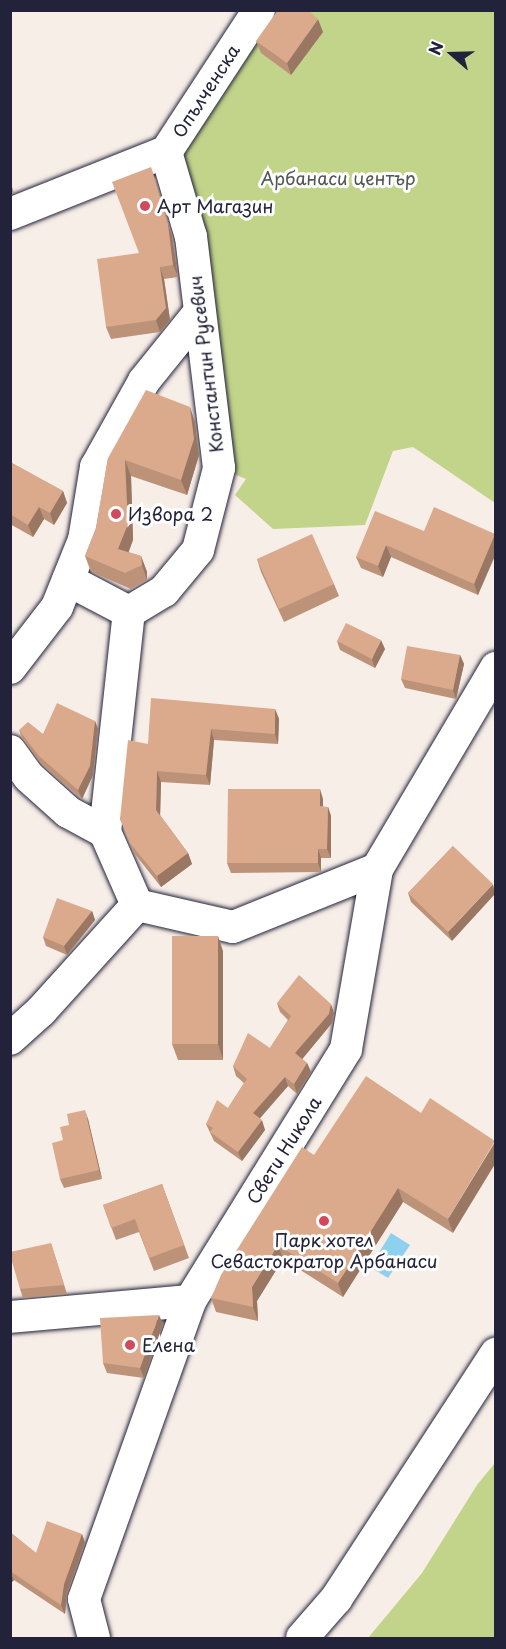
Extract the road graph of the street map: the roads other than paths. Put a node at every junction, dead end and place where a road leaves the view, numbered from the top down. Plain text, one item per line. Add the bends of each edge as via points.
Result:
1 (259, 10) edge
2 (166, 152) junction
3 (10, 214) edge
4 (198, 314) junction
5 (68, 580) junction
6 (129, 612) junction
7 (10, 668) edge
8 (495, 668) edge
9 (10, 751) edge
10 (105, 832) junction
11 (377, 869) junction
12 (137, 905) junction
13 (10, 1039) edge
14 (190, 1301) junction
15 (10, 1317) edge
16 (495, 1354) edge
17 (94, 1638) edge
18 (302, 1638) edge

1 - 2 street, Опълченска
2 - 3 street, Опълченска
2 - 4 street, Константин Русевич via 191,237
4 - 5 street via 144,381 96,467 84,540
4 - 6 street, Константин Русевич via 219,468 198,550 164,591
5 - 6 street
5 - 7 street via 57,607
6 - 10 street
8 - 11 street, Свети Никола
9 - 10 street via 29,777 68,812
10 - 12 street
11 - 12 street via 233,927
11 - 14 street, Свети Никола via 346,1049
12 - 13 street via 41,1011
14 - 15 street
14 - 17 street, Свети Никола via 84,1599
16 - 18 street via 336,1599

